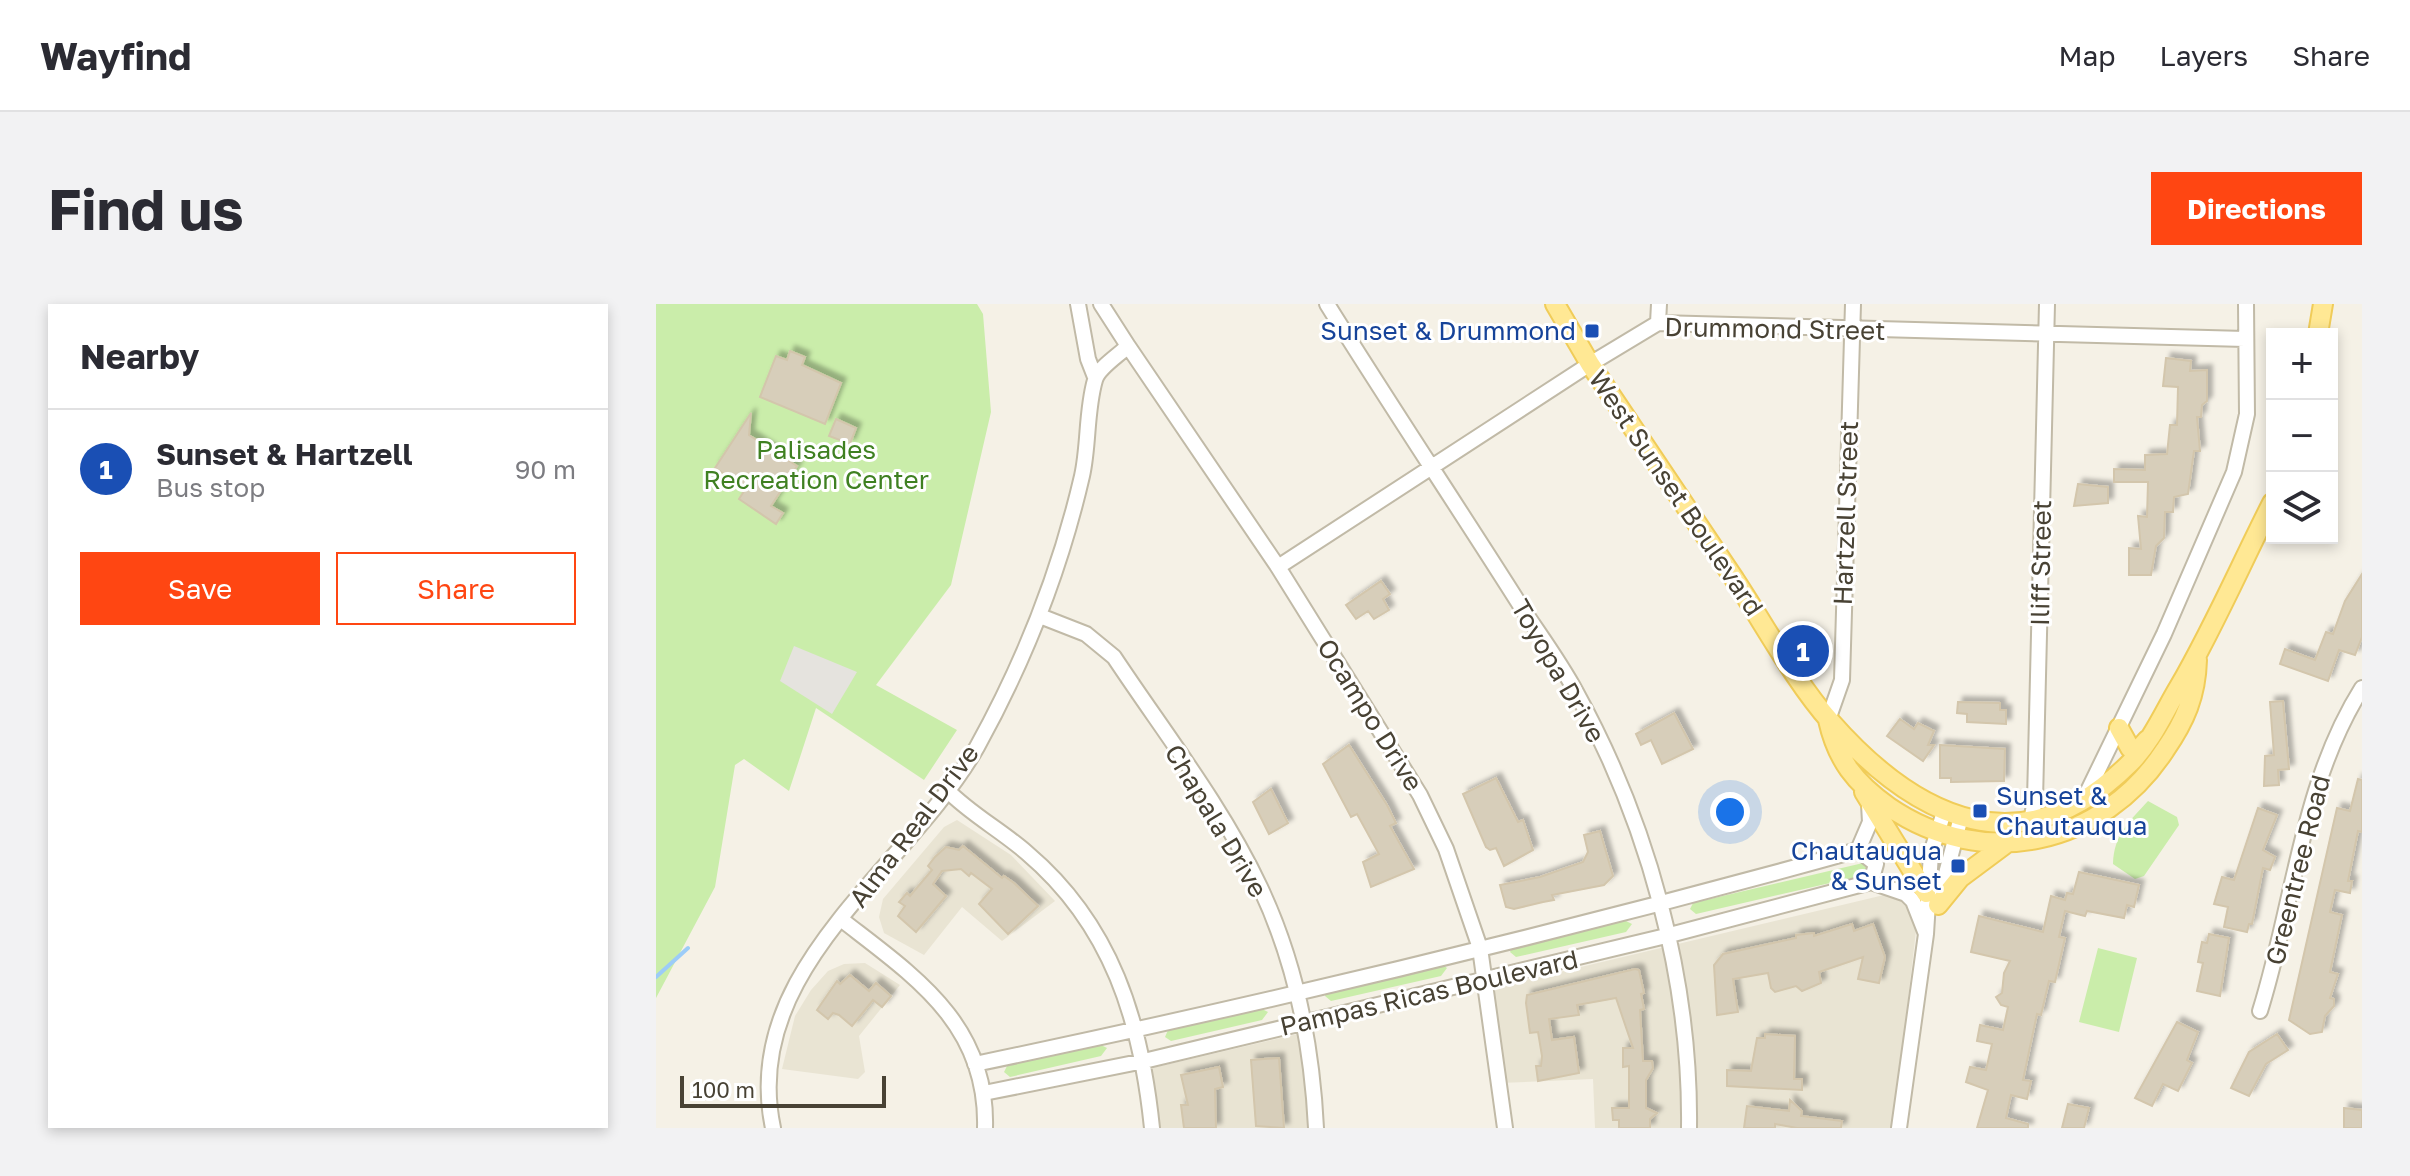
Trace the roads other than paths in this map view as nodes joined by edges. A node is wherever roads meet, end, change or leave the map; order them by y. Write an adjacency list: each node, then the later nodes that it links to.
1 (1078, 304): 17 (street)
2 (1101, 304): 15 (street)
3 (1327, 304): 18 (street, Toyopa Drive)
4 (1555, 304): 16 (main road, West Sunset Boulevard)
5 (1659, 304): 10 (street)
6 (1853, 304): 12 (street, Hartzell Street)
7 (2047, 304): 13 (street, Iliff Street)
8 (2246, 304): 14 (street)
9 (2323, 304): 11 (main road)
10 (1658, 323): 12 (street, Drummond Street); 16 (street, Drummond Street)
11 (2319, 328)
12 (1851, 329): 13 (street, Drummond Street); 24 (street, Hartzell Street)
13 (2047, 333): 14 (street, Drummond Street); 32 (street, Iliff Street)
14 (2245, 339): 25 (street)
15 (1128, 346): 17 (street); 20 (street, Ocampo Drive)
16 (1590, 364): 18 (street, Drummond Street); 24 (main road, West Sunset Boulevard)
17 (1095, 377): 21 (street, Alma Real Drive)
18 (1433, 468): 20 (street, Drummond Street); 38 (street, Toyopa Drive)
19 (2266, 516): 22 (main road, West Sunset Boulevard)
20 (1278, 567): 42 (street, Ocampo Drive)
21 (1040, 616): 28 (street, Alma Real Drive); 44 (street, Chapala Drive)
22 (2197, 660): 26 (main road, West Sunset Boulevard); 34 (main road, West Sunset Boulevard)
23 (2362, 688): 45 (street, Greentree Road)
24 (1828, 720): 27 (main road, West Sunset Boulevard); 31 (main road, West Sunset Boulevard)
25 (2119, 728): 26 (main road); 29 (street)
26 (2155, 732): 29 (main road, West Sunset Boulevard)
27 (1860, 782): 30 (main road); 33 (main road, West Sunset Boulevard)
28 (946, 789): 39 (street, Alma Real Drive); 47 (street)
29 (2084, 799): 32 (main road, West Sunset Boulevard)
30 (1869, 804): 35 (street); 37 (main road)
31 (1953, 814): 32 (main road, West Sunset Boulevard); 33 (street)
32 (2031, 821)
33 (1947, 836): 34 (main road, West Sunset Boulevard); 37 (street); 37 (street)
34 (2007, 843): 37 (main road)
35 (1858, 850): 36 (street); 38 (street, Pampas Ricas Boulevard)
36 (1871, 882): 40 (street); 41 (street, Pampas Ricas Boulevard)
37 (1932, 899): 40 (street)
38 (1660, 905): 41 (street, Toyopa Drive); 42 (street, Pampas Ricas Boulevard)
39 (842, 920): 49 (street); 51 (street, Alma Real Drive)
40 (1926, 934): 57 (street)
41 (1666, 936): 43 (street, Pampas Ricas Boulevard); 56 (street, Toyopa Drive)
42 (1480, 948): 43 (street, Ocampo Drive); 44 (street, Pampas Ricas Boulevard)
43 (1484, 979): 46 (street, Pampas Ricas Boulevard); 55 (street, Ocampo Drive)
44 (1296, 995): 46 (street, Chapala Drive); 47 (street, Pampas Ricas Boulevard)
45 (2260, 1011)
46 (1303, 1023): 48 (street, Pampas Ricas Boulevard); 54 (street, Chapala Drive)
47 (1138, 1030): 48 (street); 49 (street, Pampas Ricas Boulevard)
48 (1144, 1061): 50 (street, Pampas Ricas Boulevard); 53 (street)
49 (975, 1064): 50 (street)
50 (984, 1093): 52 (street)
51 (773, 1128)
52 (985, 1128)
53 (1152, 1128)
54 (1316, 1128)
55 (1505, 1128)
56 (1689, 1128)
57 (1899, 1128)

